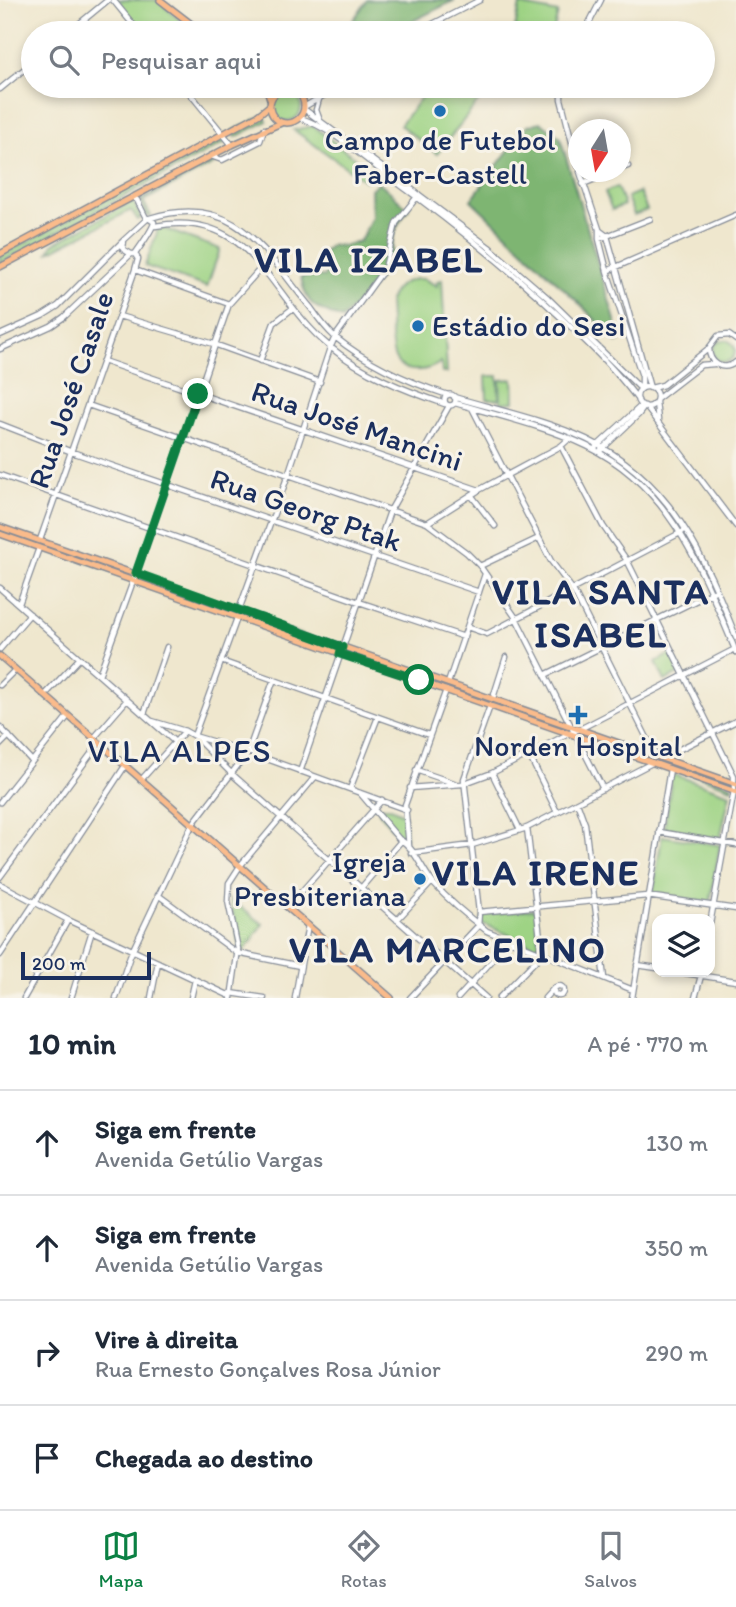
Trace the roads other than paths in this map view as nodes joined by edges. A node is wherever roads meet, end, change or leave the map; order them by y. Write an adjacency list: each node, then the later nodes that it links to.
1 (110, 0): 5 (street); 6 (street)
2 (160, 0): 7 (main road)
3 (480, 0): 8 (street)
4 (601, 0): 9 (street)
5 (83, 21)
6 (129, 21)
7 (187, 21)
8 (439, 21)
9 (590, 21)
10 (21, 72): 11 (street)
11 (0, 89)
12 (194, 98): 25 (street)
13 (269, 98): 18 (main road)
14 (273, 98): 18 (main road)
15 (302, 98): 19 (main road)
16 (561, 98): 23 (street)
17 (320, 99): 19 (street); 21 (street)
18 (270, 103): 22 (main road); 25 (main road)
19 (304, 108): 20 (main road); 21 (street)
20 (300, 118): 22 (main road); 34 (street)
21 (319, 119): 65 (street)
22 (281, 123): 24 (main road)
23 (568, 125)
24 (264, 129): 26 (main road); 27 (street)
25 (224, 134): 26 (street); 28 (main road)
26 (232, 145): 27 (main road)
27 (211, 156): 32 (main road)
28 (147, 175): 31 (main road); 32 (main road)
29 (588, 182): 30 (street)
30 (583, 184): 39 (street)
31 (127, 186): 33 (main road); 43 (main road)
32 (153, 186): 33 (main road)
33 (132, 197): 36 (street); 45 (main road)
34 (417, 197): 54 (street); 72 (street)
35 (736, 215): 46 (street)
36 (148, 218): 38 (street); 42 (street); 54 (street)
37 (650, 219): 40 (street)
38 (155, 226): 44 (street); 47 (street)
39 (599, 229): 40 (street); 41 (street)
40 (607, 236): 41 (street); 46 (street)
41 (599, 239): 49 (street)
42 (124, 240): 44 (street); 53 (street)
43 (0, 254)
44 (133, 254): 48 (street, Rua José Casale); 59 (street)
45 (0, 267)
46 (616, 267): 49 (street); 66 (street)
47 (261, 268): 50 (street); 51 (street)
48 (135, 270): 50 (street); 52 (street, Rua José Casale)
49 (607, 271): 65 (street)
50 (229, 304): 56 (street)
51 (293, 308): 57 (street); 61 (street)
52 (120, 316): 56 (street); 60 (street, Rua José Casale)
53 (0, 335)
54 (335, 337): 57 (street); 68 (street)
55 (736, 340): 58 (street)
56 (214, 345): 61 (street); 67 (street)
57 (330, 348): 64 (street); 71 (street)
58 (709, 348): 63 (street); 66 (street)
59 (0, 349)
60 (103, 360): 67 (street, Rua José Mancini); 70 (street, Rua José Casale)
61 (260, 361): 64 (street)
62 (736, 362): 63 (street)
63 (718, 366): 69 (street)
64 (320, 383): 75 (street)
65 (641, 387): 66 (street); 72 (street)
66 (651, 388): 69 (street)
67 (198, 394): 75 (street, Rua José Mancini); 78 (street)
68 (452, 398): 71 (street); 71 (street); 73 (street); 77 (street)
69 (656, 400): 72 (street); 76 (street)
70 (88, 405): 78 (street); 81 (street, Rua José Casale)
71 (447, 405): 82 (street)
72 (642, 405): 76 (street); 80 (street)
73 (472, 408): 77 (street); 85 (street)
74 (0, 424): 81 (street, Rua Georg Ptak)
75 (303, 428): 82 (street, Rua José Mancini); 84 (street)
76 (661, 428): 94 (street)
77 (571, 436): 79 (street); 80 (street)
78 (183, 438): 84 (street); 86 (street)
79 (561, 446): 85 (street); 103 (street)
80 (598, 449): 97 (street)
81 (72, 452): 86 (street, Rua Georg Ptak); 89 (street, Rua José Casale)
82 (415, 469): 87 (street, Rua José Mancini); 90 (street)
83 (0, 475): 89 (street)
84 (288, 475): 90 (street); 91 (street)
85 (506, 475): 87 (street); 99 (street)
86 (167, 484): 91 (street, Rua Georg Ptak); 96 (street)
87 (479, 490): 88 (street)
88 (471, 495): 92 (street); 93 (street)
89 (56, 496): 96 (street); 100 (street, Rua José Casale)
90 (390, 511): 92 (street); 102 (street)
91 (271, 520): 102 (street, Rua Georg Ptak); 104 (street)
92 (427, 523): 105 (street)
93 (495, 526)
94 (736, 526)
95 (0, 527): 100 (main road)
96 (152, 529): 104 (street); 106 (street)
97 (684, 531): 103 (street); 111 (street)
98 (0, 534): 101 (main road)
99 (539, 538): 105 (street); 110 (street)
100 (40, 540): 106 (main road)
101 (39, 548): 108 (main road); 114 (street)
102 (375, 556): 112 (street, Rua Georg Ptak); 113 (street)
103 (628, 562): 110 (street); 118 (street)
104 (255, 565): 113 (street); 116 (street)
105 (480, 566): 107 (street)
106 (136, 573): 108 (street); 116 (main road)
107 (485, 574): 112 (street); 117 (street)
108 (133, 581): 116 (main road); 132 (street)
109 (0, 588): 114 (street)
110 (573, 590): 117 (street); 122 (street)
111 (714, 591): 118 (street); 120 (street)
112 (479, 592): 119 (street)
113 (359, 602): 121 (street); 125 (street)
114 (19, 604): 115 (street)
115 (30, 614): 124 (street); 129 (street)
116 (238, 614): 125 (main road); 130 (street)
117 (516, 618): 119 (street); 133 (street)
118 (657, 620): 122 (street); 134 (street)
119 (467, 627): 121 (street)
120 (734, 635): 126 (street)
121 (464, 637): 136 (street)
122 (601, 645): 133 (street); 143 (street)
123 (167, 647): 145 (street)
124 (0, 649)
125 (341, 650): 136 (main road); 138 (main road); 140 (street)
126 (736, 650): 134 (street)
127 (0, 656): 131 (main road)
128 (506, 657): 141 (street)
129 (80, 658): 132 (street); 139 (street)
130 (221, 661): 135 (street); 156 (street)
131 (15, 670): 137 (street); 139 (main road)
132 (99, 675): 142 (street)
133 (545, 675): 152 (street)
134 (684, 676): 143 (street); 153 (street)
135 (274, 679): 140 (street); 160 (street)
136 (448, 683): 141 (main road)
137 (0, 684)
138 (446, 690): 144 (main road); 154 (street)
139 (45, 695): 146 (main road)
140 (325, 697): 147 (street); 167 (street)
141 (493, 698): 152 (main road)
142 (127, 700): 145 (street); 157 (street)
143 (630, 704): 152 (street); 162 (street)
144 (490, 706): 152 (main road); 172 (street)
145 (144, 714): 148 (street)
146 (68, 716): 157 (main road); 163 (street)
147 (379, 717): 154 (street); 175 (street)
148 (152, 721): 151 (street); 158 (street)
149 (736, 721): 153 (street)
150 (0, 727): 155 (street)
151 (186, 731): 156 (street); 158 (street)
152 (574, 731): 161 (street); 162 (main road); 176 (street)
153 (713, 732): 162 (street); 174 (street)
154 (429, 735): 166 (street)
155 (9, 736): 159 (street); 163 (street)
156 (194, 736): 160 (street); 169 (street)
157 (96, 741): 164 (main road); 196 (street)
158 (175, 742): 171 (street)
159 (0, 745)
160 (248, 752): 167 (street); 169 (street)
161 (529, 755): 168 (street); 183 (street)
162 (657, 759): 165 (main road); 174 (main road); 176 (street)
163 (32, 761): 179 (street)
164 (125, 766): 171 (main road); 203 (street)
165 (670, 769): 174 (main road); 188 (street)
166 (416, 770): 172 (street); 173 (street)
167 (300, 772): 170 (street)
168 (492, 773): 172 (street); 187 (street)
169 (233, 775): 184 (street); 185 (street)
170 (315, 777): 175 (street); 184 (street)
171 (141, 780): 185 (main road)
172 (461, 784): 173 (street); 191 (street)
173 (410, 788): 182 (street)
174 (735, 788): 190 (street)
175 (350, 789): 177 (street)
176 (603, 789): 180 (street)
177 (360, 793): 178 (street); 181 (street)
178 (382, 800): 181 (street); 182 (street)
179 (0, 802)
180 (577, 802): 183 (street); 202 (street)
181 (373, 810): 189 (street); 194 (street)
182 (407, 810): 193 (street)
183 (557, 812): 186 (street)
184 (282, 817): 194 (street); 195 (street)
185 (192, 825): 195 (main road); 200 (street)
186 (527, 828): 187 (street); 204 (street)
187 (520, 830): 191 (street)
188 (659, 832): 190 (street); 201 (street)
189 (401, 841): 193 (street); 199 (street)
190 (724, 843): 192 (street); 205 (street)
191 (472, 845): 193 (street); 208 (street)
192 (736, 845)
193 (410, 850): 197 (street)
194 (330, 860): 199 (street); 206 (street)
195 (240, 866): 206 (main road); 217 (street)
196 (0, 877)
197 (432, 882): 211 (street); 213 (street)
198 (1, 886): 203 (street)
199 (361, 888): 211 (street)
200 (158, 895): 216 (street); 217 (street)
201 (647, 896): 202 (street); 205 (street); 222 (street)
202 (595, 901): 204 (street); 227 (street)
203 (35, 902): 210 (street); 219 (street)
204 (537, 906): 208 (street); 218 (street)
205 (713, 906): 207 (street); 209 (street)
206 (288, 908): 212 (main road)
207 (736, 909)
208 (480, 912): 213 (street)
209 (712, 914)
210 (68, 920): 214 (street); 234 (street)
211 (397, 920): 221 (street)
212 (308, 925): 223 (street); 241 (main road)
213 (478, 926): 215 (street); 221 (street)
214 (92, 931): 216 (street); 235 (street)
215 (510, 941): 218 (street); 230 (street)
216 (133, 951): 220 (street); 236 (street)
217 (237, 953): 223 (street); 233 (street)
218 (542, 954): 227 (street); 245 (street)
219 (0, 956)
220 (158, 962): 228 (street); 237 (street)
221 (444, 963): 230 (street); 242 (street)
222 (637, 965): 224 (street); 232 (street)
223 (300, 966): 240 (street)
224 (652, 967)
225 (701, 977): 248 (street)
226 (715, 977): 229 (street)
227 (604, 979): 232 (street)
228 (195, 980): 233 (street); 238 (street)
229 (736, 981)
230 (470, 985): 243 (street); 244 (street)
231 (555, 988): 246 (street)
232 (633, 990): 247 (street)
233 (231, 995): 239 (street)
234 (24, 998)
235 (71, 998)
236 (116, 998)
237 (151, 998)
238 (191, 998)
239 (264, 998)
240 (295, 998)
241 (391, 998)
242 (410, 998)
243 (458, 998)
244 (486, 998)
245 (499, 998)
246 (545, 998)
247 (632, 998)
248 (695, 998)

